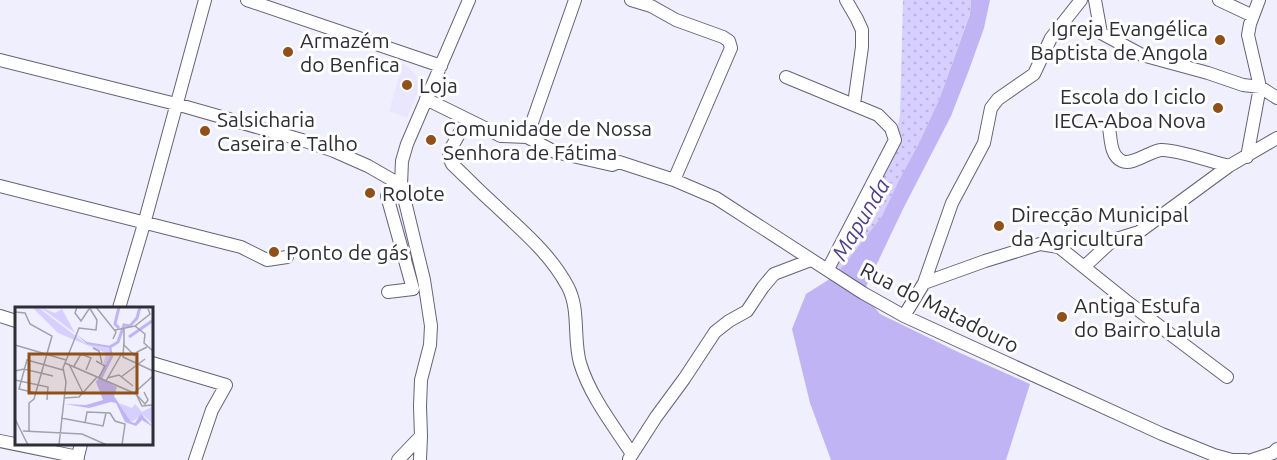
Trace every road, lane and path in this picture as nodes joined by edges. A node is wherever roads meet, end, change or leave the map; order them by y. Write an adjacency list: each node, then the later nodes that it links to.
1 (205, 0): 18 (street)
2 (247, 0): 13 (street)
3 (469, 0): 13 (street)
4 (575, 0): 22 (street)
5 (631, 0): 26 (street)
6 (846, 0): 19 (street)
7 (1081, 0): 35 (street)
8 (1095, 0): 15 (street)
9 (1219, 0): 11 (street)
10 (1259, 0): 11 (street)
11 (1253, 16): 15 (street)
12 (0, 60): 18 (street)
13 (441, 66): 17 (street)
14 (786, 77): 19 (street)
15 (1260, 87): 16 (street); 24 (street)
16 (1277, 98)
17 (426, 99): 20 (street, Rua do Matadouro); 27 (street)
18 (176, 104): 27 (street); 30 (street)
19 (854, 105): 34 (street)
20 (467, 120): 22 (street, Rua do Matadouro); 48 (street)
21 (1109, 128): 25 (street)
22 (527, 137): 26 (street, Rua do Matadouro)
23 (1277, 138): 24 (street)
24 (1247, 157): 25 (street)
25 (1229, 166): 33 (street)
26 (674, 180): 32 (street, Rua do Matadouro)
27 (401, 185): 43 (street)
28 (0, 186): 30 (street)
29 (387, 196): 36 (street)
30 (144, 224): 31 (street); 37 (street)
31 (287, 257)
32 (812, 260): 34 (street, Rua do Matadouro); 48 (street)
33 (1084, 267): 35 (street); 42 (street)
34 (832, 272): 39 (street, Rua do Matadouro)
35 (924, 283): 39 (street)
36 (388, 292)
37 (120, 307)
38 (0, 316): 40 (street)
39 (904, 316): 53 (street, Rua do Matadouro)
40 (15, 321)
41 (153, 363): 50 (street)
42 (1227, 377)
43 (422, 436): 51 (street); 52 (street)
44 (0, 441): 45 (street)
45 (15, 445)
46 (17, 445): 49 (street)
47 (1277, 449): 54 (street)
48 (630, 457)
49 (77, 459)
50 (195, 460)
51 (398, 460)
52 (420, 460)
53 (1246, 460)
54 (1252, 460)

